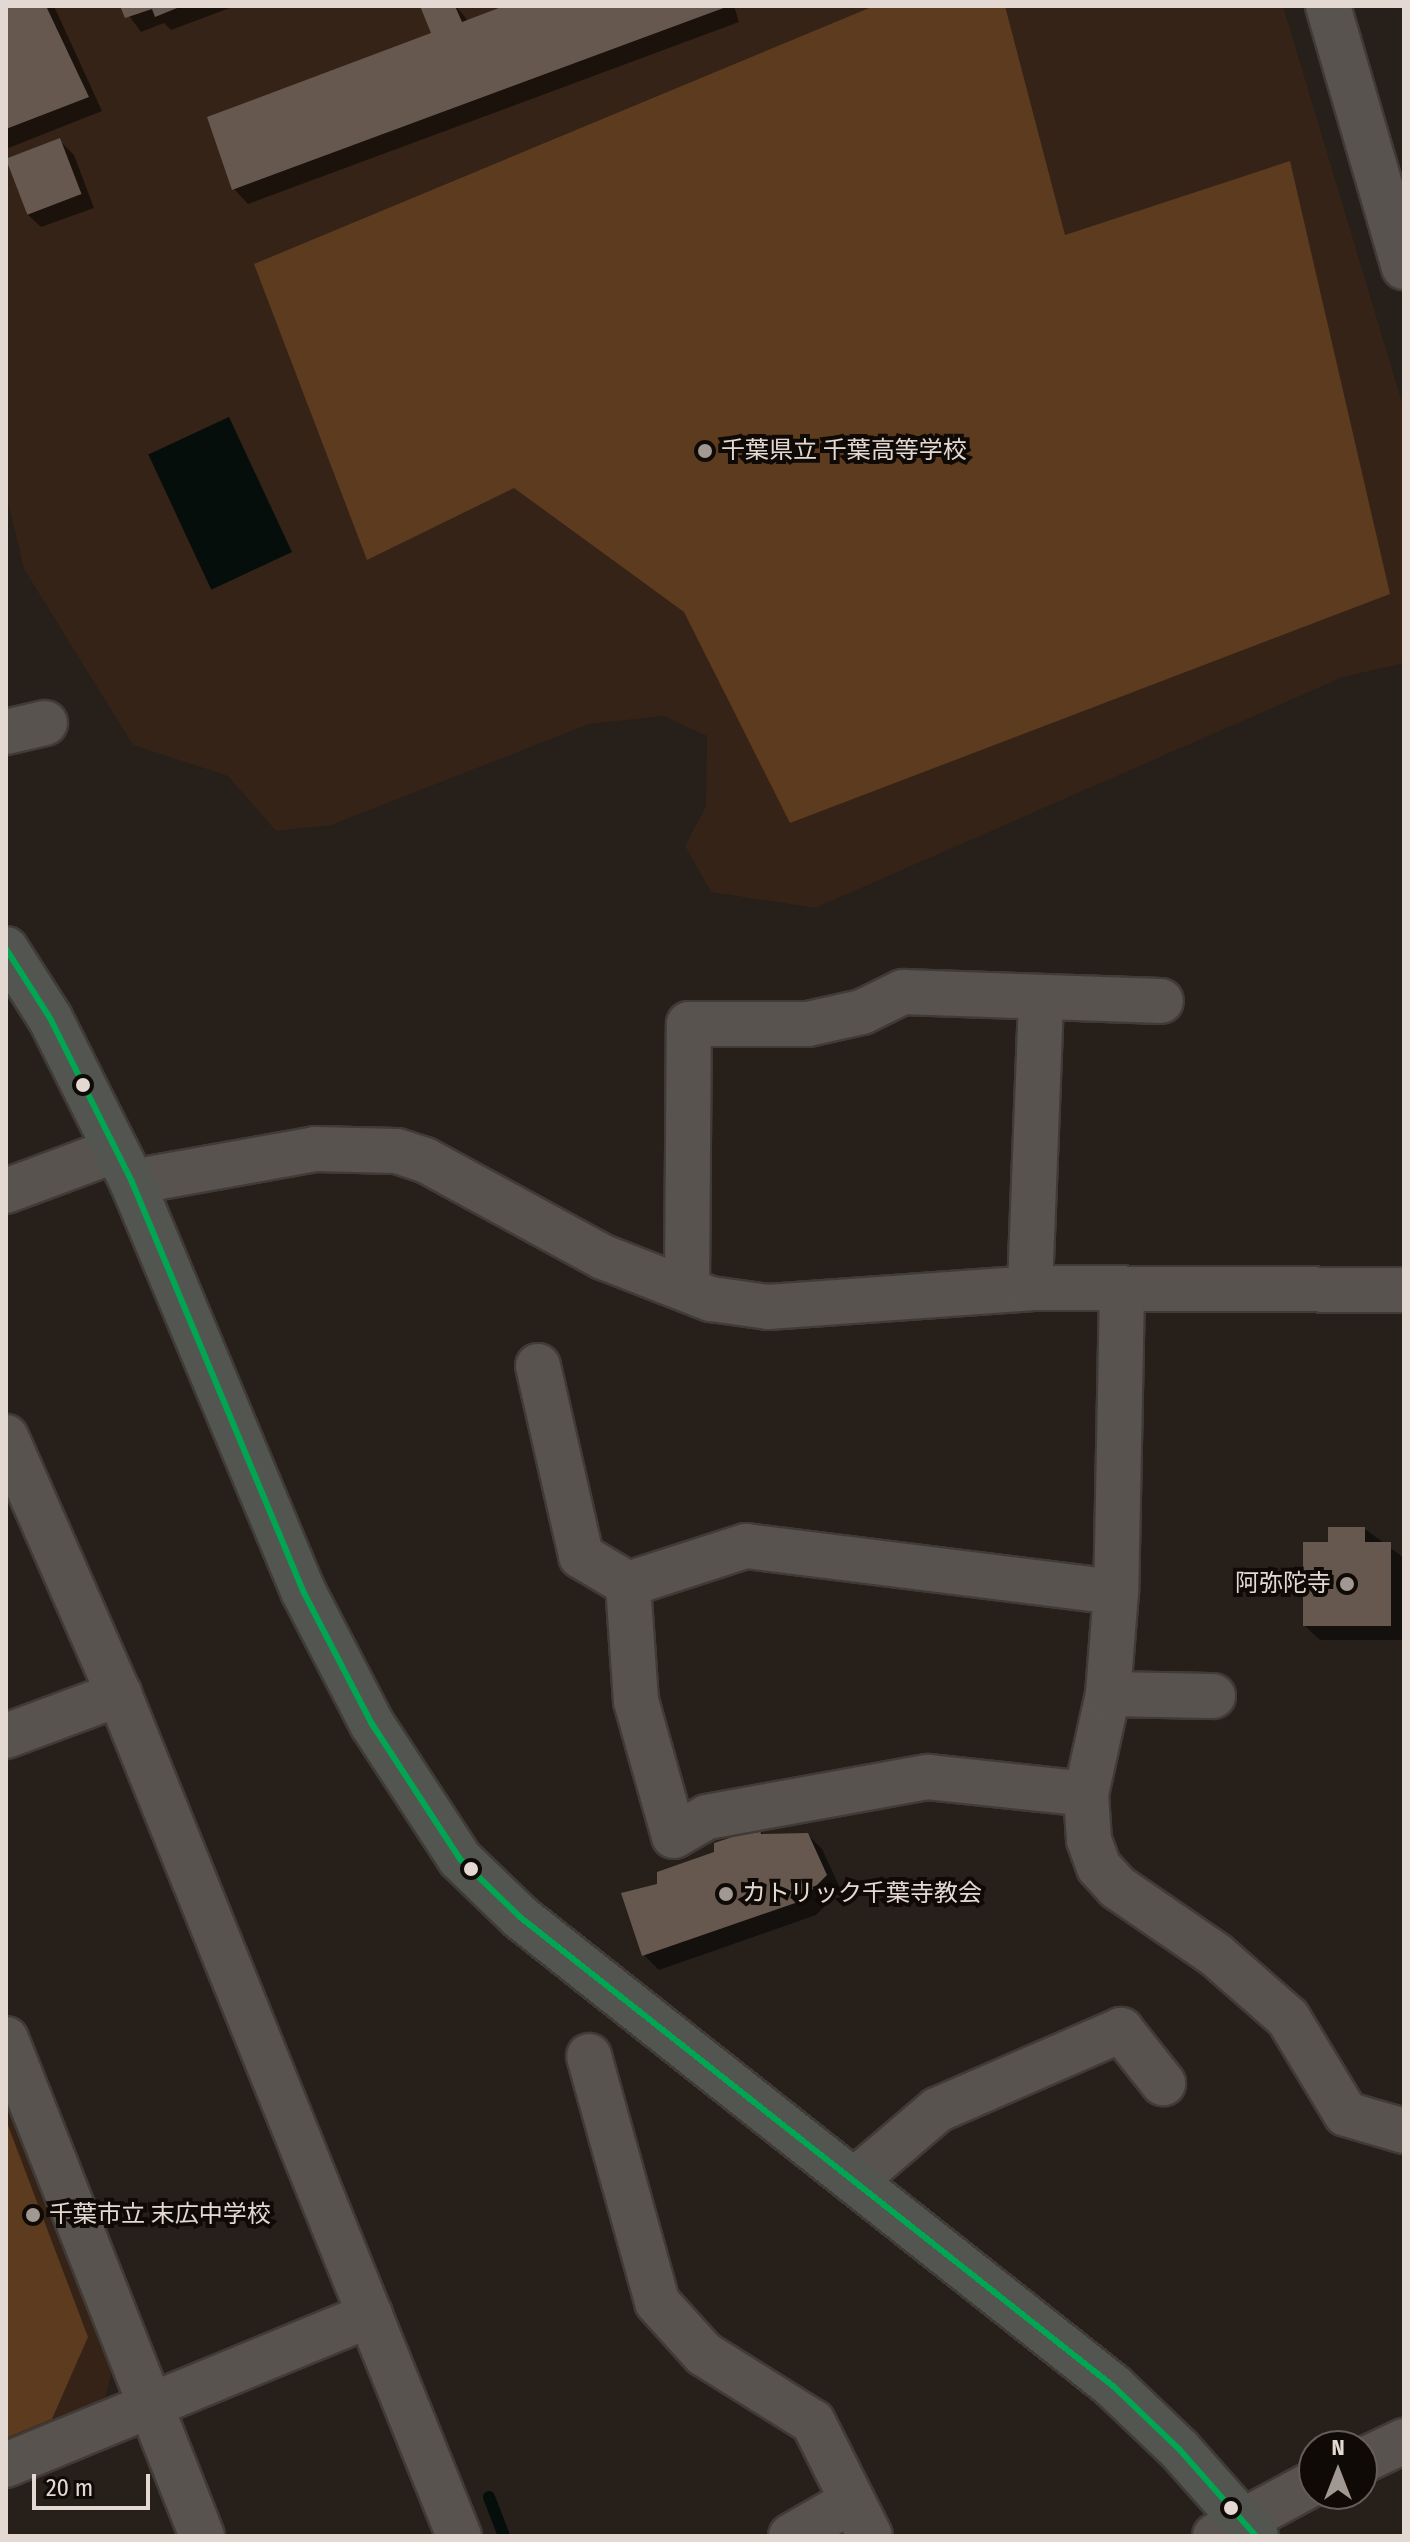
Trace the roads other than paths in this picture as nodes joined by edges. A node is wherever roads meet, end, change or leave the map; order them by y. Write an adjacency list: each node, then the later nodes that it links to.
1 (1328, 6): 2 (street)
2 (1404, 267)
3 (6, 949): 6 (main road)
4 (1041, 997): 5 (street); 8 (street); 9 (street)
5 (1161, 1001)
6 (124, 1166): 7 (street); 9 (street); 25 (main road)
7 (6, 1191)
8 (1030, 1288): 9 (street); 10 (street)
9 (687, 1289)
10 (1122, 1290): 11 (street); 15 (street)
11 (1404, 1290)
12 (538, 1366): 14 (street)
13 (6, 1437): 16 (street)
14 (628, 1584): 15 (street); 20 (street)
15 (1116, 1592): 17 (street)
16 (119, 1694): 19 (street); 26 (street)
17 (1108, 1694): 18 (street); 20 (street)
18 (1213, 1696)
19 (6, 1736)
20 (1086, 1794): 24 (street)
21 (6, 2039): 27 (street)
22 (589, 2056): 32 (street)
23 (1163, 2083): 25 (street)
24 (1404, 2131)
25 (854, 2181): 33 (main road)
26 (370, 2315): 27 (street); 35 (street)
27 (152, 2406): 30 (street); 34 (street)
28 (1404, 2441): 29 (street)
29 (1378, 2453)
30 (6, 2465)
31 (1298, 2493): 33 (street)
32 (861, 2519): 36 (street)
33 (1238, 2531)
34 (202, 2536)
35 (459, 2536)
36 (791, 2536)

